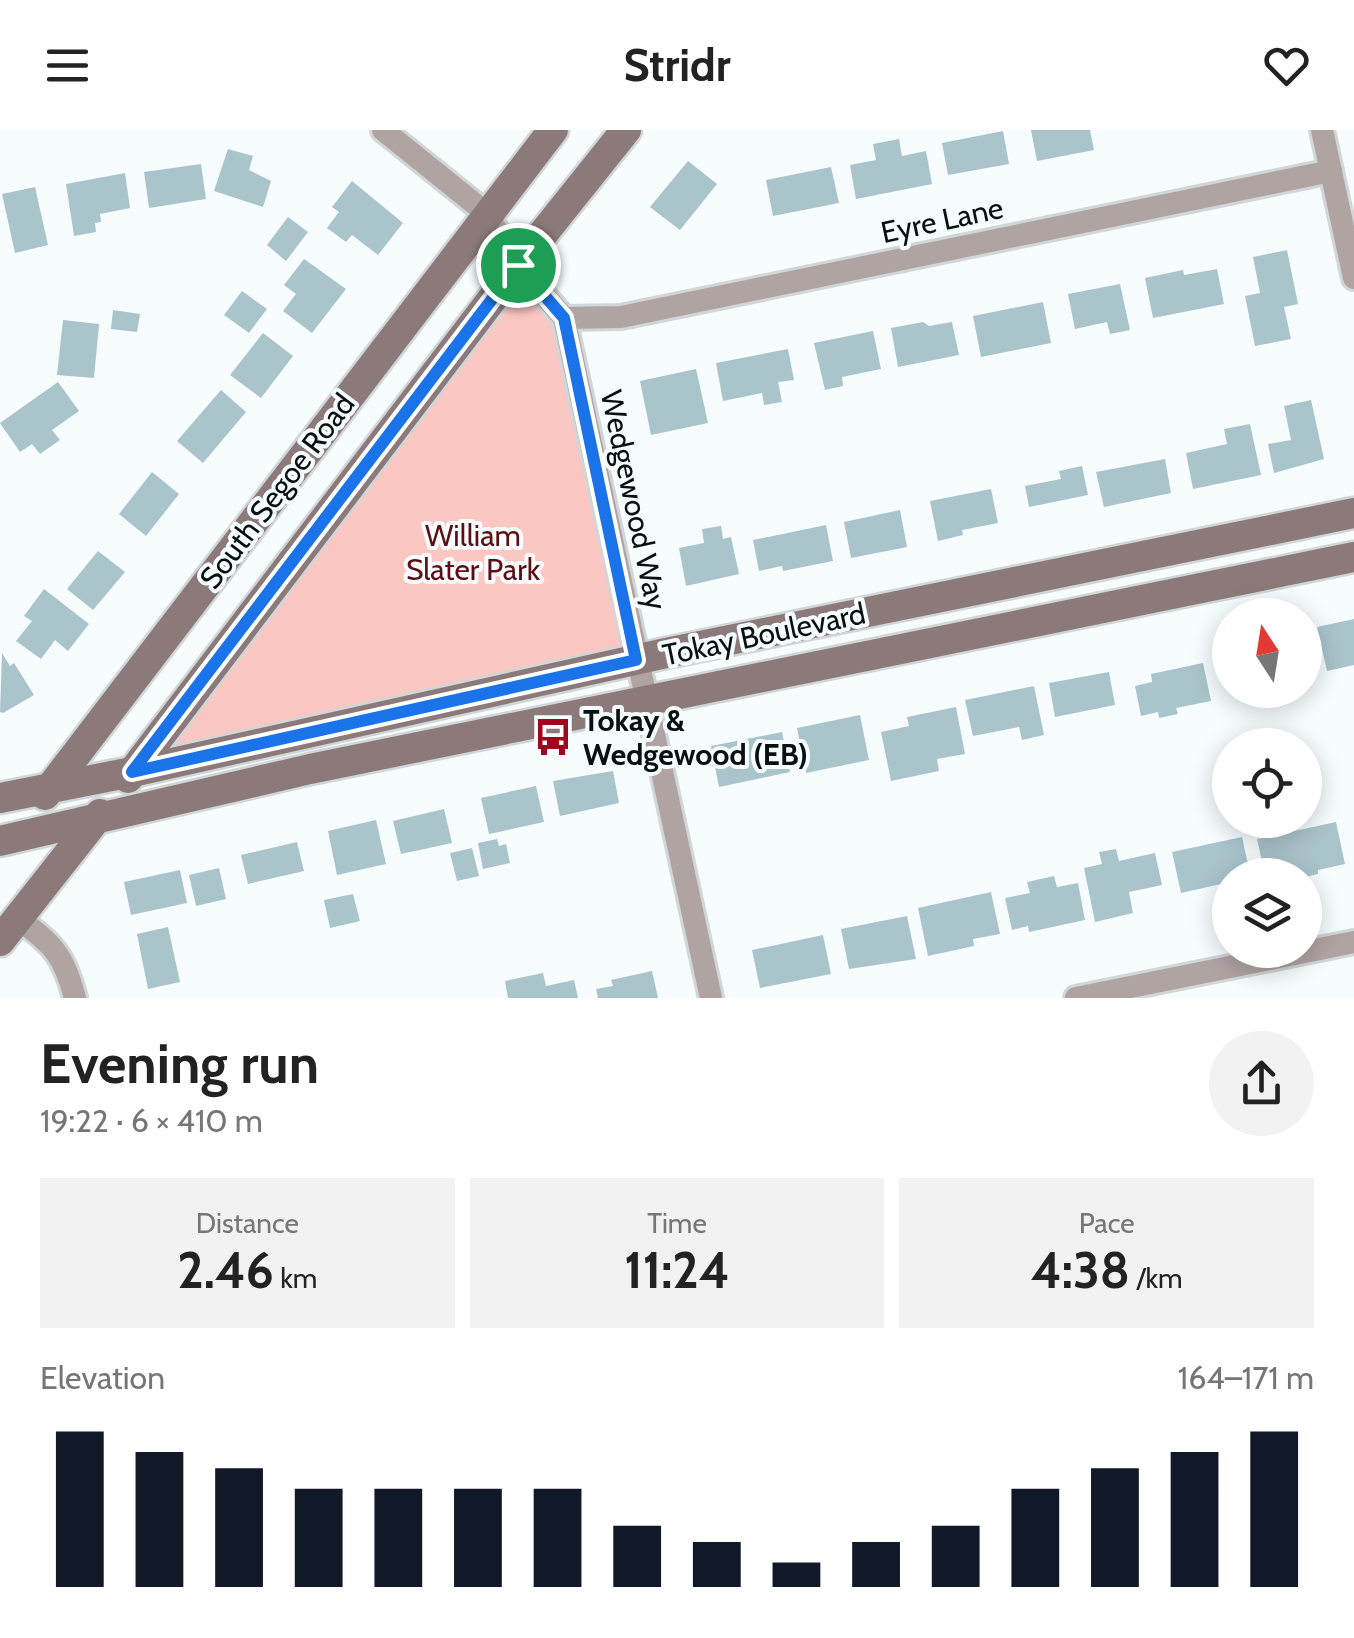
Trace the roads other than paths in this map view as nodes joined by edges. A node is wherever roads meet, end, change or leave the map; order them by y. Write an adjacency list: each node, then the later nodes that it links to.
1 (383, 130): 6 (street, Wedgewood Way)
2 (553, 130): 6 (street, South Segoe Road)
3 (626, 130): 7 (street, South Segoe Road)
4 (1322, 130): 5 (street)
5 (1331, 171): 8 (street); 9 (street, Eyre Lane)
6 (486, 213): 7 (street, Wedgewood Way); 15 (street, South Segoe Road)
7 (518, 265): 9 (street, Wedgewood Way); 14 (street, South Segoe Road)
8 (1354, 278)
9 (564, 318): 12 (street, Wedgewood Way)
10 (1354, 514): 12 (street, Tokay Boulevard)
11 (1354, 557): 13 (street, Tokay Boulevard)
12 (636, 660): 13 (street, Wedgewood Way); 14 (street, Tokay Boulevard)
13 (646, 700): 17 (street, Tokay Boulevard); 22 (street, Wedgewood Way)
14 (132, 772): 15 (street, Tokay Boulevard); 17 (street, South Segoe Road)
15 (49, 790): 16 (street, Tokay Boulevard); 18 (street, South Segoe Road)
16 (0, 798)
17 (98, 816): 18 (street, Tokay Boulevard); 19 (street, South Segoe Road)
18 (3, 844)
19 (9, 930): 21 (street)
20 (1354, 942): 23 (street)
21 (74, 998)
22 (710, 998)
23 (1076, 998)

